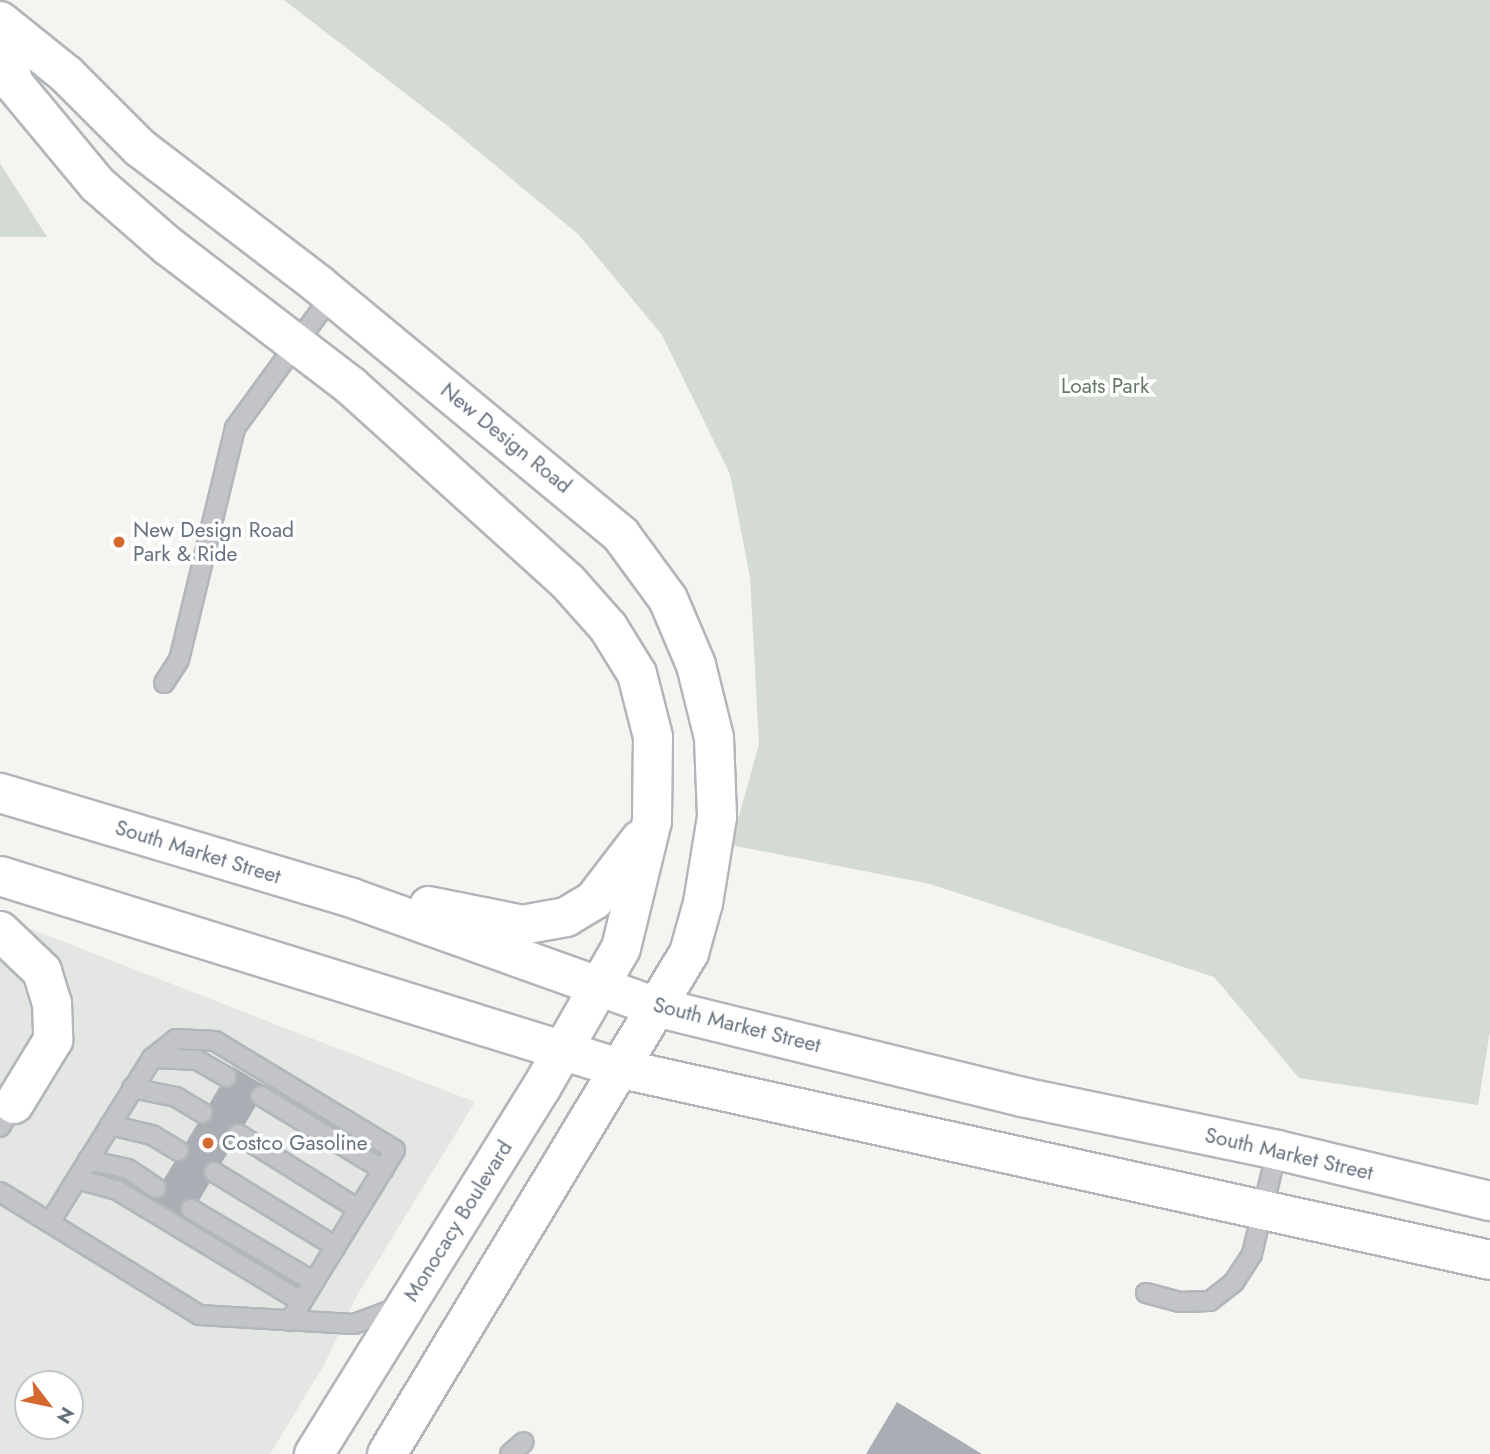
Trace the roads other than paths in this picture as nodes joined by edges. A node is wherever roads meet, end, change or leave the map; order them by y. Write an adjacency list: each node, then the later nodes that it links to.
1 (0, 21): 3 (main road, New Design Road)
2 (0, 36): 4 (main road)
3 (332, 295): 4 (lane); 12 (main road, New Design Road)
4 (298, 345): 5 (lane); 7 (main road)
5 (164, 683)
6 (0, 793): 9 (main road, South Market Street)
7 (652, 821): 9 (main road); 11 (main road)
8 (0, 876): 13 (main road)
9 (352, 898): 11 (main road, South Market Street)
10 (0, 930): 19 (main road)
11 (601, 987): 12 (main road, South Market Street); 13 (main road, Monocacy Boulevard)
12 (660, 1008): 15 (main road); 23 (main road, South Market Street)
13 (563, 1052): 15 (main road); 42 (main road, Monocacy Boulevard)
14 (152, 1058): 16 (lane); 17 (lane); 26 (lane)
15 (622, 1069): 34 (main road); 46 (main road)
16 (226, 1077)
17 (132, 1088): 20 (lane); 21 (lane)
18 (261, 1097): 26 (lane)
19 (5, 1108)
20 (203, 1113)
21 (110, 1125): 24 (lane); 25 (lane)
22 (238, 1134): 33 (lane)
23 (1277, 1150): 31 (main road, South Market Street); 34 (lane)
24 (179, 1151)
25 (88, 1160): 28 (lane); 29 (lane)
26 (383, 1170): 33 (lane)
27 (214, 1172): 36 (lane)
28 (77, 1179): 35 (lane); 43 (lane)
29 (156, 1188)
30 (0, 1192): 35 (lane)
31 (1490, 1201)
32 (191, 1209): 40 (lane)
33 (358, 1209): 36 (lane)
34 (1263, 1210): 37 (main road); 41 (lane)
35 (50, 1223): 44 (lane)
36 (336, 1247): 40 (lane)
37 (1453, 1253): 38 (main road); 39 (main road)
38 (1490, 1260)
39 (1490, 1267)
40 (314, 1282): 43 (lane)
41 (1146, 1293)
42 (409, 1301): 44 (lane); 45 (main road, Monocacy Boulevard)
43 (302, 1302): 44 (lane)
44 (290, 1321)
45 (314, 1454)
46 (387, 1454)

